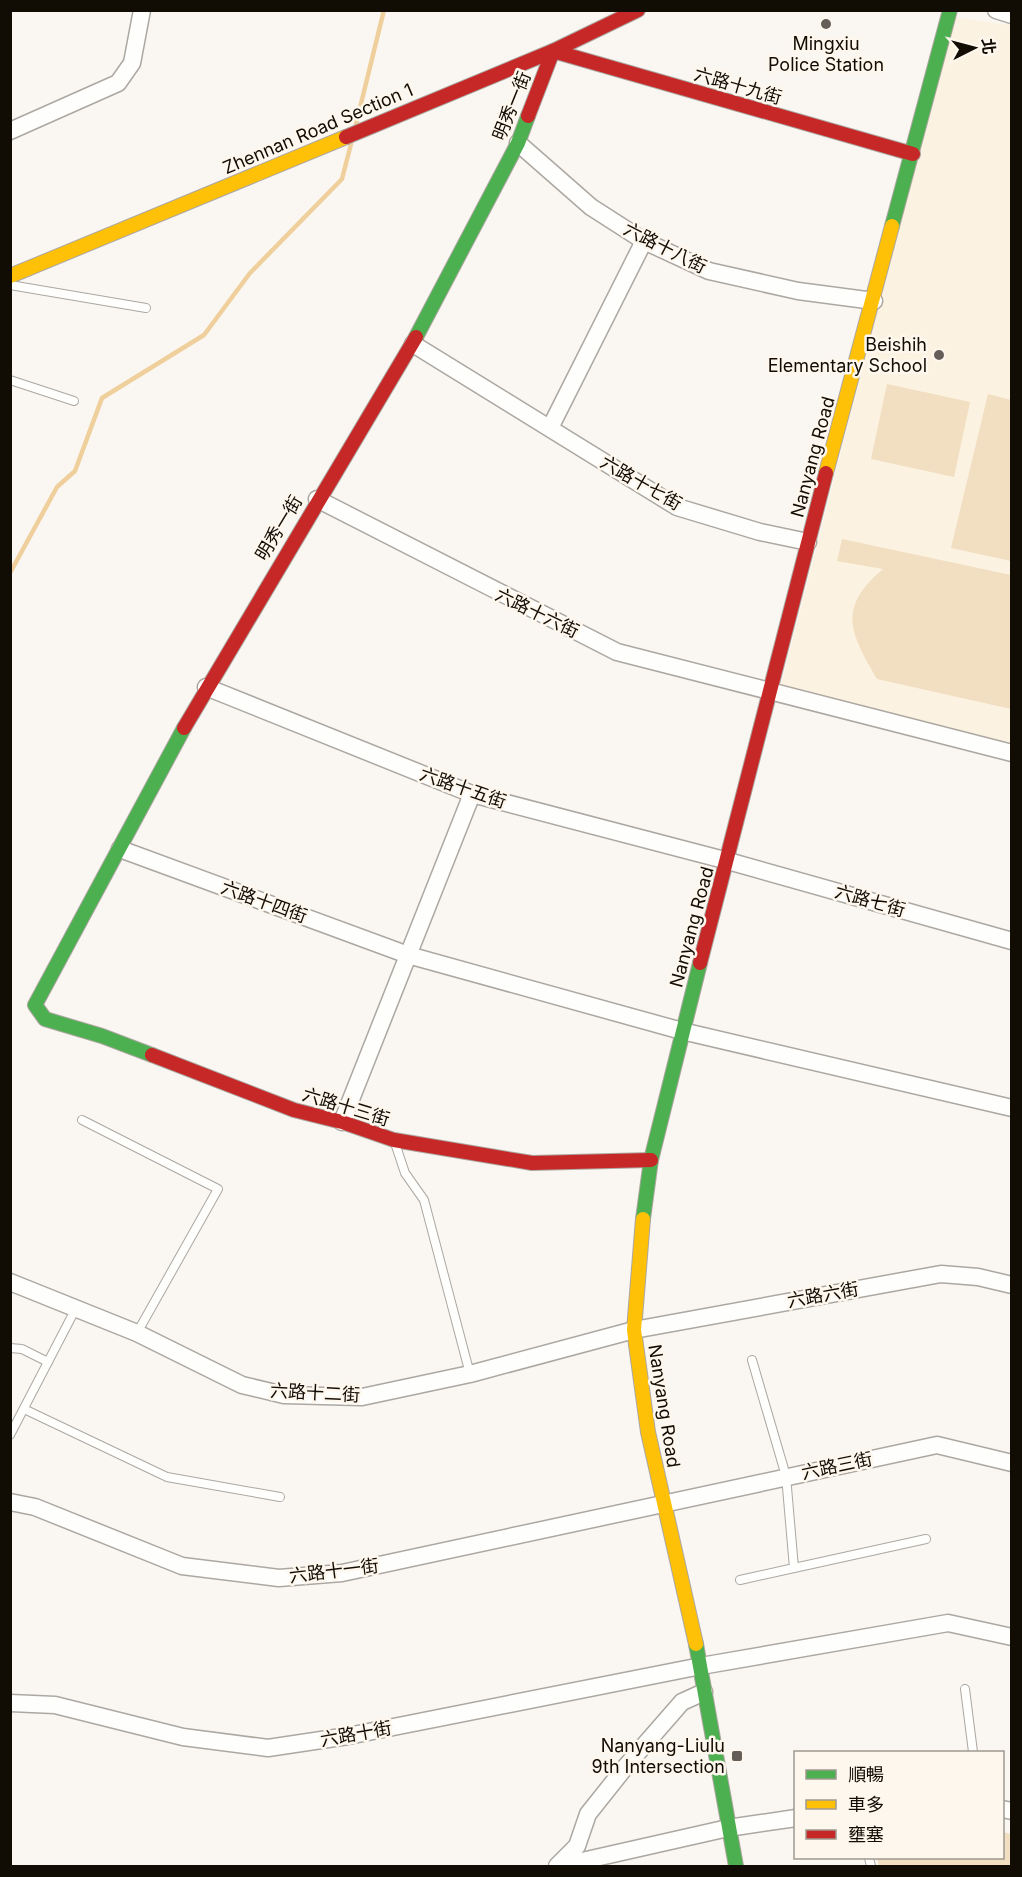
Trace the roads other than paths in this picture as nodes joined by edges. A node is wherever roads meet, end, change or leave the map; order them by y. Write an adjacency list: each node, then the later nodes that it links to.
1 (142, 10): 7 (street)
2 (638, 10): 6 (street, Zhennan Road Section 1)
3 (950, 10): 9 (street, Nanyang Road)
4 (996, 10): 5 (street)
5 (1011, 15)
6 (553, 51): 8 (street, 明秀一街); 9 (street, 六路十九街); 11 (street, Zhennan Road Section 1)
7 (10, 131)
8 (518, 143): 10 (street, 六路十八街); 15 (street, 明秀一街)
9 (913, 154): 13 (street, Nanyang Road)
10 (644, 241): 13 (street, 六路十八街); 18 (street)
11 (10, 276)
12 (10, 285): 14 (lane)
13 (874, 301): 20 (street, Nanyang Road)
14 (146, 308)
15 (413, 344): 18 (street, 六路十七街); 19 (street, 明秀一街)
16 (10, 380): 17 (lane)
17 (74, 401)
18 (550, 428): 20 (street, 六路十七街)
19 (317, 500): 21 (street, 明秀一街); 22 (street, 六路十六街)
20 (808, 542): 22 (street, Nanyang Road)
21 (206, 687): 24 (street, 六路十五街); 25 (street, 明秀一街)
22 (771, 692): 23 (street, 六路十六街); 26 (street, Nanyang Road)
23 (1011, 753)
24 (472, 794): 26 (street, 六路十五街); 28 (street)
25 (120, 849): 28 (street, 六路十四街); 29 (street, 明秀一街)
26 (728, 861): 27 (street, 六路七街); 30 (street, Nanyang Road)
27 (1011, 942)
28 (408, 955): 30 (street, 六路十四街); 33 (street)
29 (45, 1019): 33 (street, 六路十三街)
30 (682, 1031): 31 (street); 35 (street, Nanyang Road)
31 (1011, 1108)
32 (82, 1120): 40 (lane)
33 (342, 1122): 34 (street, 六路十三街)
34 (394, 1140): 35 (street, 六路十三街); 44 (lane)
35 (651, 1160): 39 (street, Nanyang Road)
36 (10, 1282): 38 (street, 六路十二街)
37 (1011, 1285): 39 (street, 六路六街)
38 (75, 1310): 40 (street, 六路十二街); 43 (lane)
39 (634, 1330): 44 (street, 六路十二街); 51 (street, Nanyang Road)
40 (137, 1333): 44 (street, 六路十二街)
41 (10, 1348): 43 (lane)
42 (752, 1360): 48 (lane)
43 (48, 1362): 45 (lane)
44 (470, 1374)
45 (24, 1410): 46 (lane); 49 (lane)
46 (10, 1436)
47 (1011, 1463): 48 (street, 六路三街)
48 (786, 1476): 51 (street, 六路三街); 53 (lane)
49 (280, 1497)
50 (10, 1502): 51 (street, 六路十一街)
51 (663, 1506): 56 (street, Nanyang Road)
52 (926, 1539): 53 (lane)
53 (794, 1568): 54 (lane)
54 (740, 1580)
55 (1011, 1637): 56 (street)
56 (700, 1666): 58 (street, Nanyang Road); 59 (street, 六路十街)
57 (965, 1689): 60 (lane)
58 (704, 1692): 62 (street, Nanyang Road); 63 (street)
59 (10, 1702)
60 (973, 1751)
61 (794, 1818): 62 (street)
62 (728, 1828): 63 (street); 64 (street, Nanyang Road)
63 (559, 1866)
64 (736, 1866)

